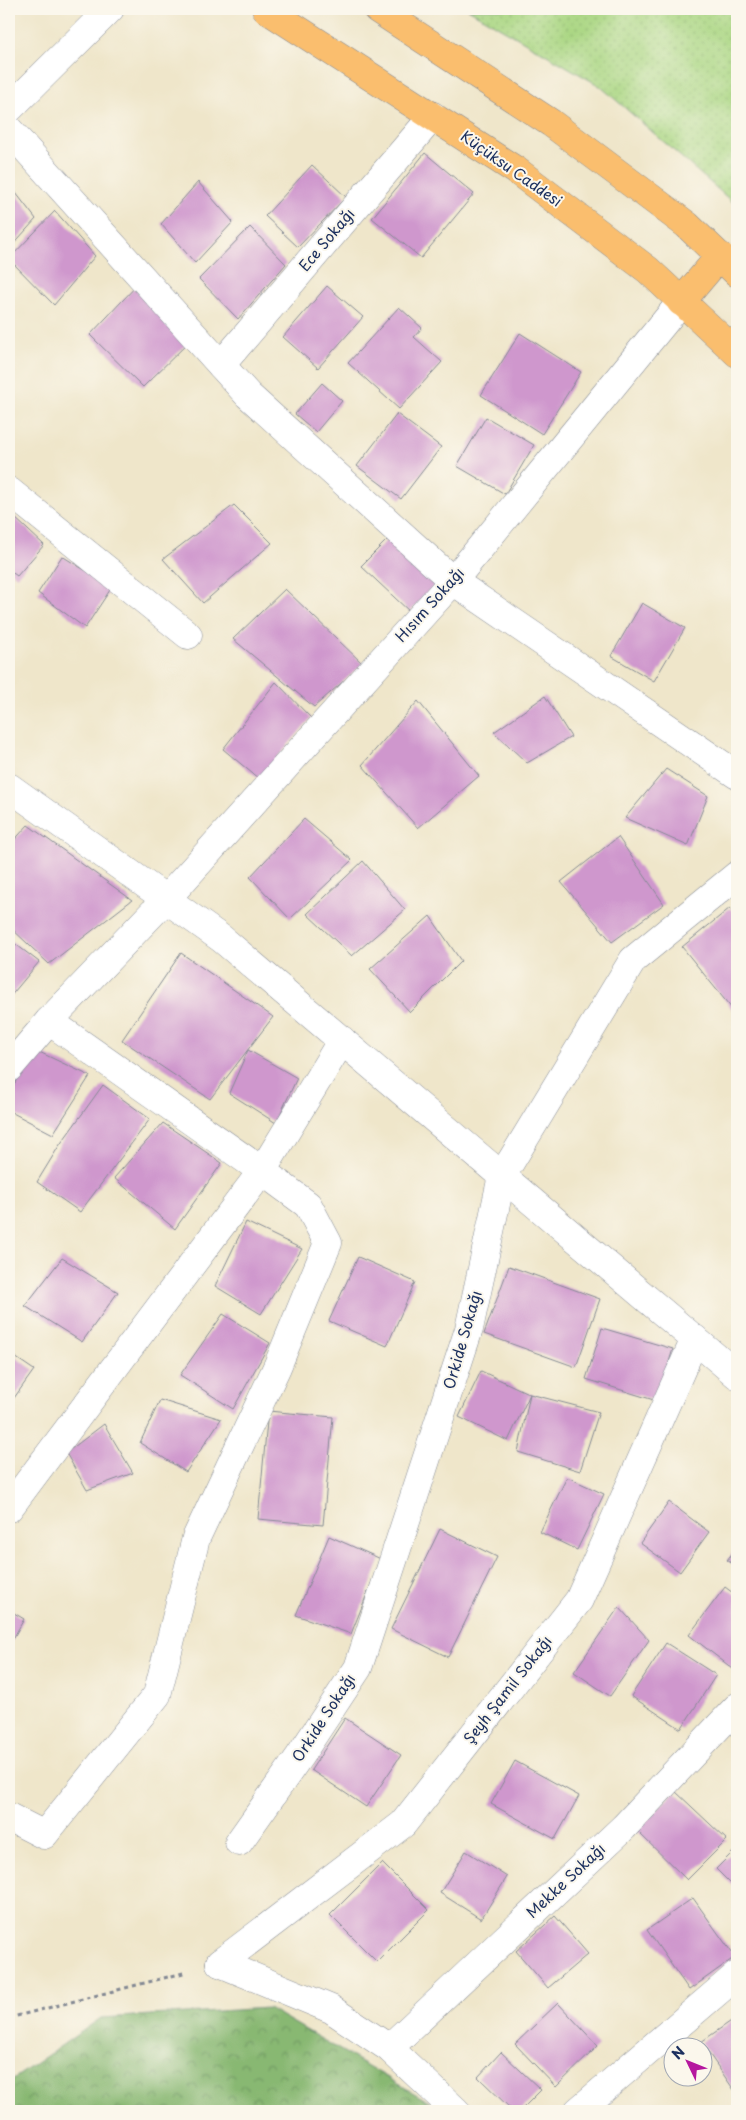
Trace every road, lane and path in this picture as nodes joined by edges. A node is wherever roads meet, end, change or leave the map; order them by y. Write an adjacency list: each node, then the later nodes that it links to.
1 (110, 9): 4 (street)
2 (266, 9): 5 (main road, Küçüksu Caddesi)
3 (377, 9): 7 (main road)
4 (9, 109)
5 (433, 116): 8 (main road, Küçüksu Caddesi); 10 (street, Ece Sokağı)
6 (9, 130): 10 (street)
7 (729, 265): 8 (main road)
8 (682, 302): 9 (main road, Küçüksu Caddesi); 12 (street, Hısım Sokağı)
9 (737, 353)
10 (221, 365): 12 (street)
11 (9, 491): 13 (street)
12 (453, 581): 14 (street); 17 (street, Hısım Sokağı)
13 (188, 635)
14 (737, 775)
15 (13, 798): 17 (street)
16 (737, 875): 22 (street, Orkide Sokağı)
17 (166, 898): 18 (street, Hısım Sokağı); 19 (street)
18 (49, 1022): 20 (street); 21 (street)
19 (342, 1040): 21 (street); 22 (street)
20 (9, 1068)
21 (262, 1171): 25 (street); 27 (street)
22 (502, 1176): 23 (street); 28 (street, Orkide Sokağı)
23 (695, 1339): 24 (street); 29 (street, Şeyh Şamil Sokağı)
24 (737, 1375)
25 (9, 1508)
26 (737, 1707): 32 (street, Mekke Sokağı)
27 (9, 1817)
28 (239, 1842)
29 (220, 1963): 31 (path); 32 (street)
30 (737, 1975): 34 (street)
31 (9, 2018)
32 (389, 2048): 33 (street)
33 (456, 2111)
34 (578, 2111)

